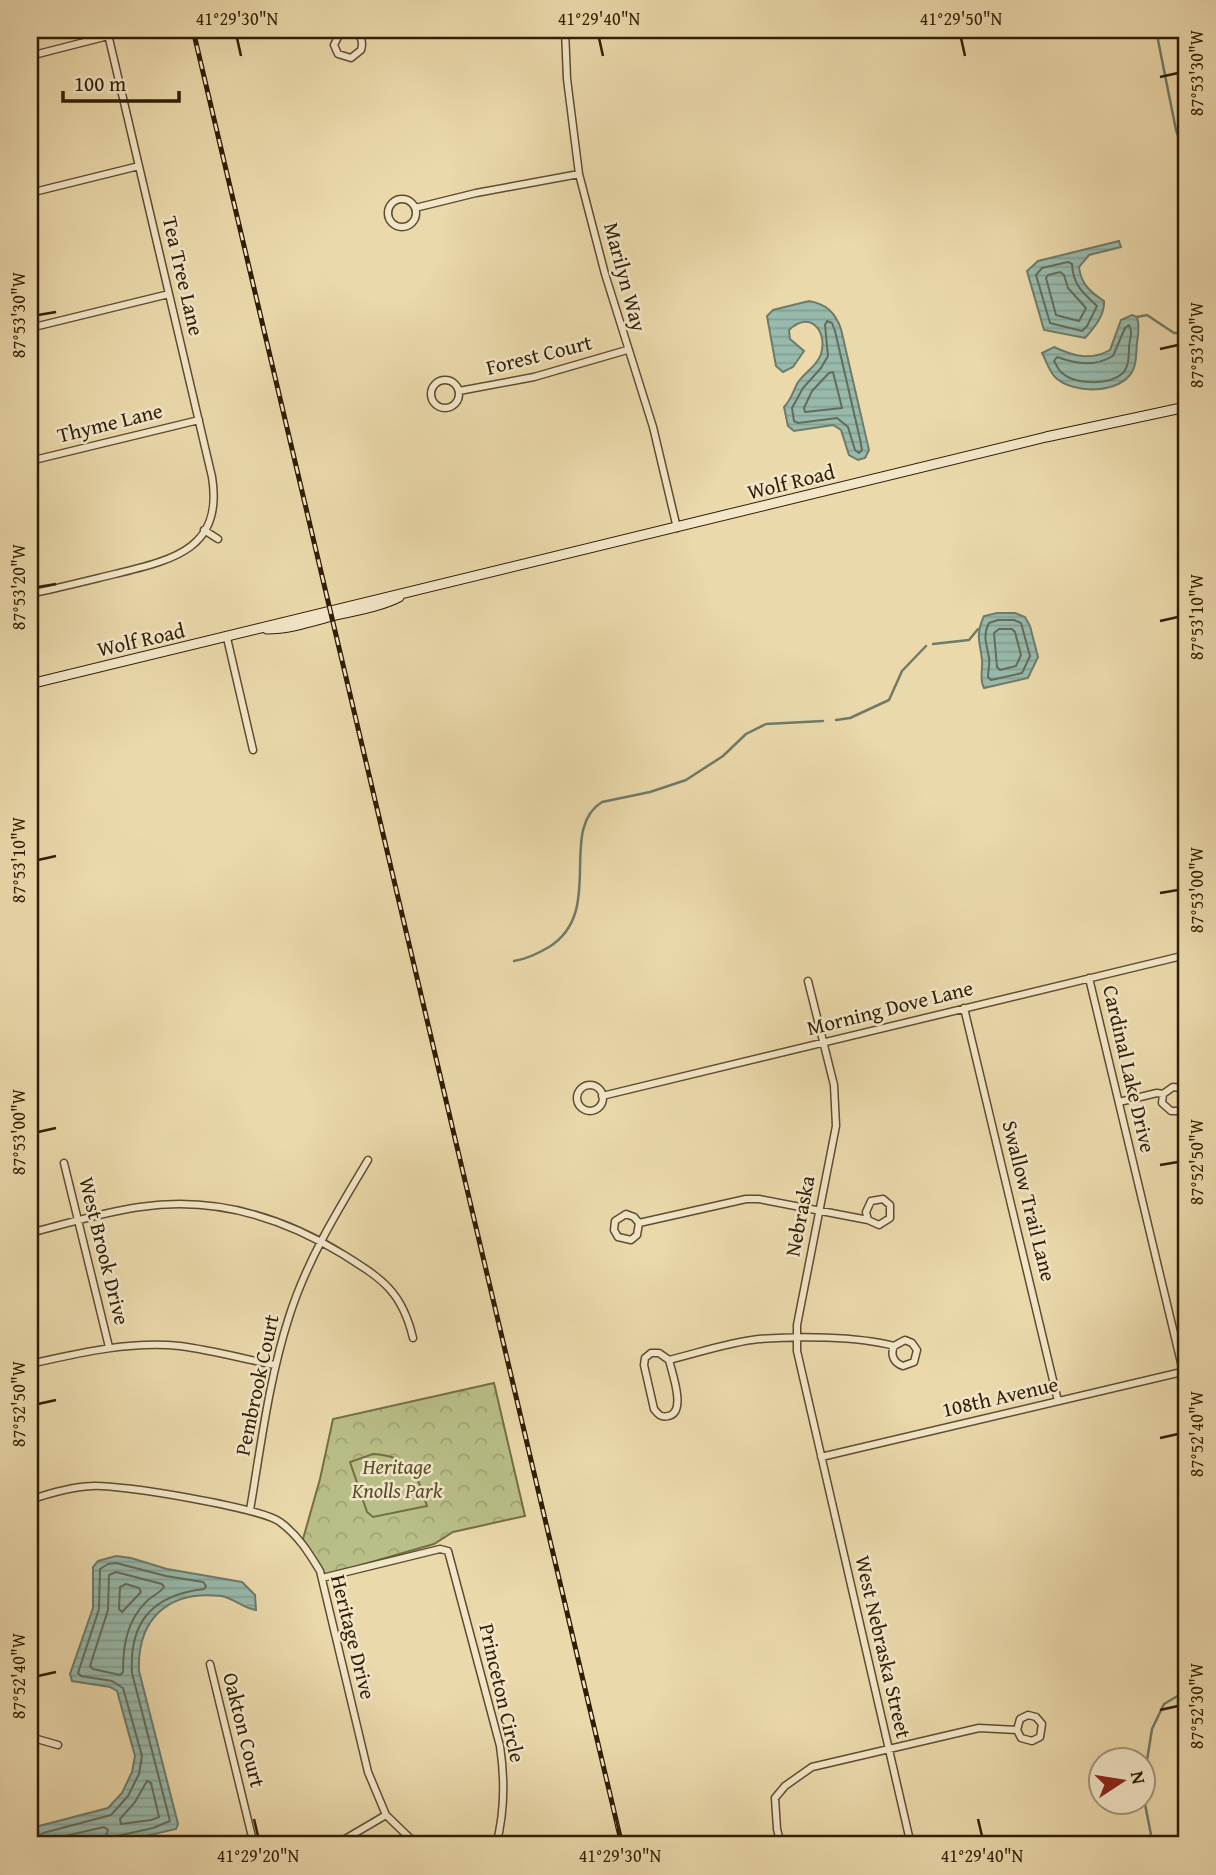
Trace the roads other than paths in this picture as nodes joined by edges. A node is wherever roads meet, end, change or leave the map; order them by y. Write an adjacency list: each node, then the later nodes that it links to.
1 (352, 30): 1 (street)
2 (565, 30): 6 (street, Marilyn Way)
3 (107, 33): 4 (street); 5 (street, Tea Tree Lane)
4 (30, 56)
5 (139, 166): 7 (street); 9 (street, Tea Tree Lane)
6 (579, 174): 8 (street); 11 (street, Marilyn Way)
7 (30, 193)
8 (415, 208): 8 (street)
9 (169, 294): 10 (street); 14 (street, Tea Tree Lane)
10 (30, 328)
11 (626, 350): 12 (street, Forest Court); 16 (street, Marilyn Way)
12 (459, 391): 12 (street, Forest Court)
13 (1186, 407): 16 (main road, Wolf Road)
14 (199, 420): 15 (street, Thyme Lane); 17 (street, Tea Tree Lane)
15 (30, 461)
16 (677, 528): 20 (main road, Wolf Road)
17 (204, 530): 18 (street); 19 (street)
18 (218, 540)
19 (30, 594)
20 (226, 638): 21 (main road, Wolf Road); 22 (street)
21 (30, 684)
22 (253, 750)
23 (1186, 955): 24 (street, Morning Dove Lane)
24 (1089, 978): 26 (street, Morning Dove Lane); 31 (street, Cardinal Lake Drive)
25 (808, 981): 27 (street, Nebraska)
26 (964, 1008): 27 (street, Morning Dove Lane); 49 (street, Swallow Trail Lane)
27 (823, 1042): 30 (street, Morning Dove Lane); 35 (street, Nebraska)
28 (1163, 1094): 29 (street); 31 (street); 32 (street)
29 (1186, 1094)
30 (602, 1096): 30 (street, Morning Dove Lane)
31 (1119, 1102): 48 (street, Cardinal Lake Drive)
32 (1186, 1104)
33 (368, 1160): 40 (street, Pembrook Court)
34 (64, 1163): 37 (street, West Brook Drive)
35 (818, 1210): 36 (street); 38 (street); 42 (street, Nebraska)
36 (868, 1220): 36 (street)
37 (79, 1221): 39 (street); 40 (street); 44 (street, West Brook Drive)
38 (639, 1223): 38 (street)
39 (30, 1233)
40 (320, 1240): 41 (street); 47 (street, Pembrook Court)
41 (413, 1338)
42 (797, 1339): 43 (street); 45 (street); 50 (street, Nebraska)
43 (894, 1346): 43 (street)
44 (109, 1347): 46 (street); 47 (street)
45 (669, 1360): 45 (street)
46 (30, 1364)
47 (275, 1366): 52 (street, Pembrook Court)
48 (1185, 1371): 49 (street, 108th Avenue)
49 (1058, 1401): 50 (street, 108th Avenue)
50 (821, 1457): 58 (street, West Nebraska Street)
51 (30, 1500): 52 (street, Heritage Drive)
52 (250, 1510): 53 (street, Heritage Drive)
53 (322, 1578): 59 (street, Heritage Drive); 63 (street, Princeton Circle)
54 (210, 1664): 60 (street, Oakton Court)
55 (1017, 1730): 55 (street); 58 (street)
56 (30, 1737): 57 (street)
57 (58, 1745)
58 (888, 1749): 64 (street); 65 (street, West Nebraska Street)
59 (386, 1815): 61 (street); 62 (street, Heritage Drive)
60 (254, 1845)
61 (335, 1845)
62 (416, 1845)
63 (496, 1845)
64 (781, 1845)
65 (911, 1845)

